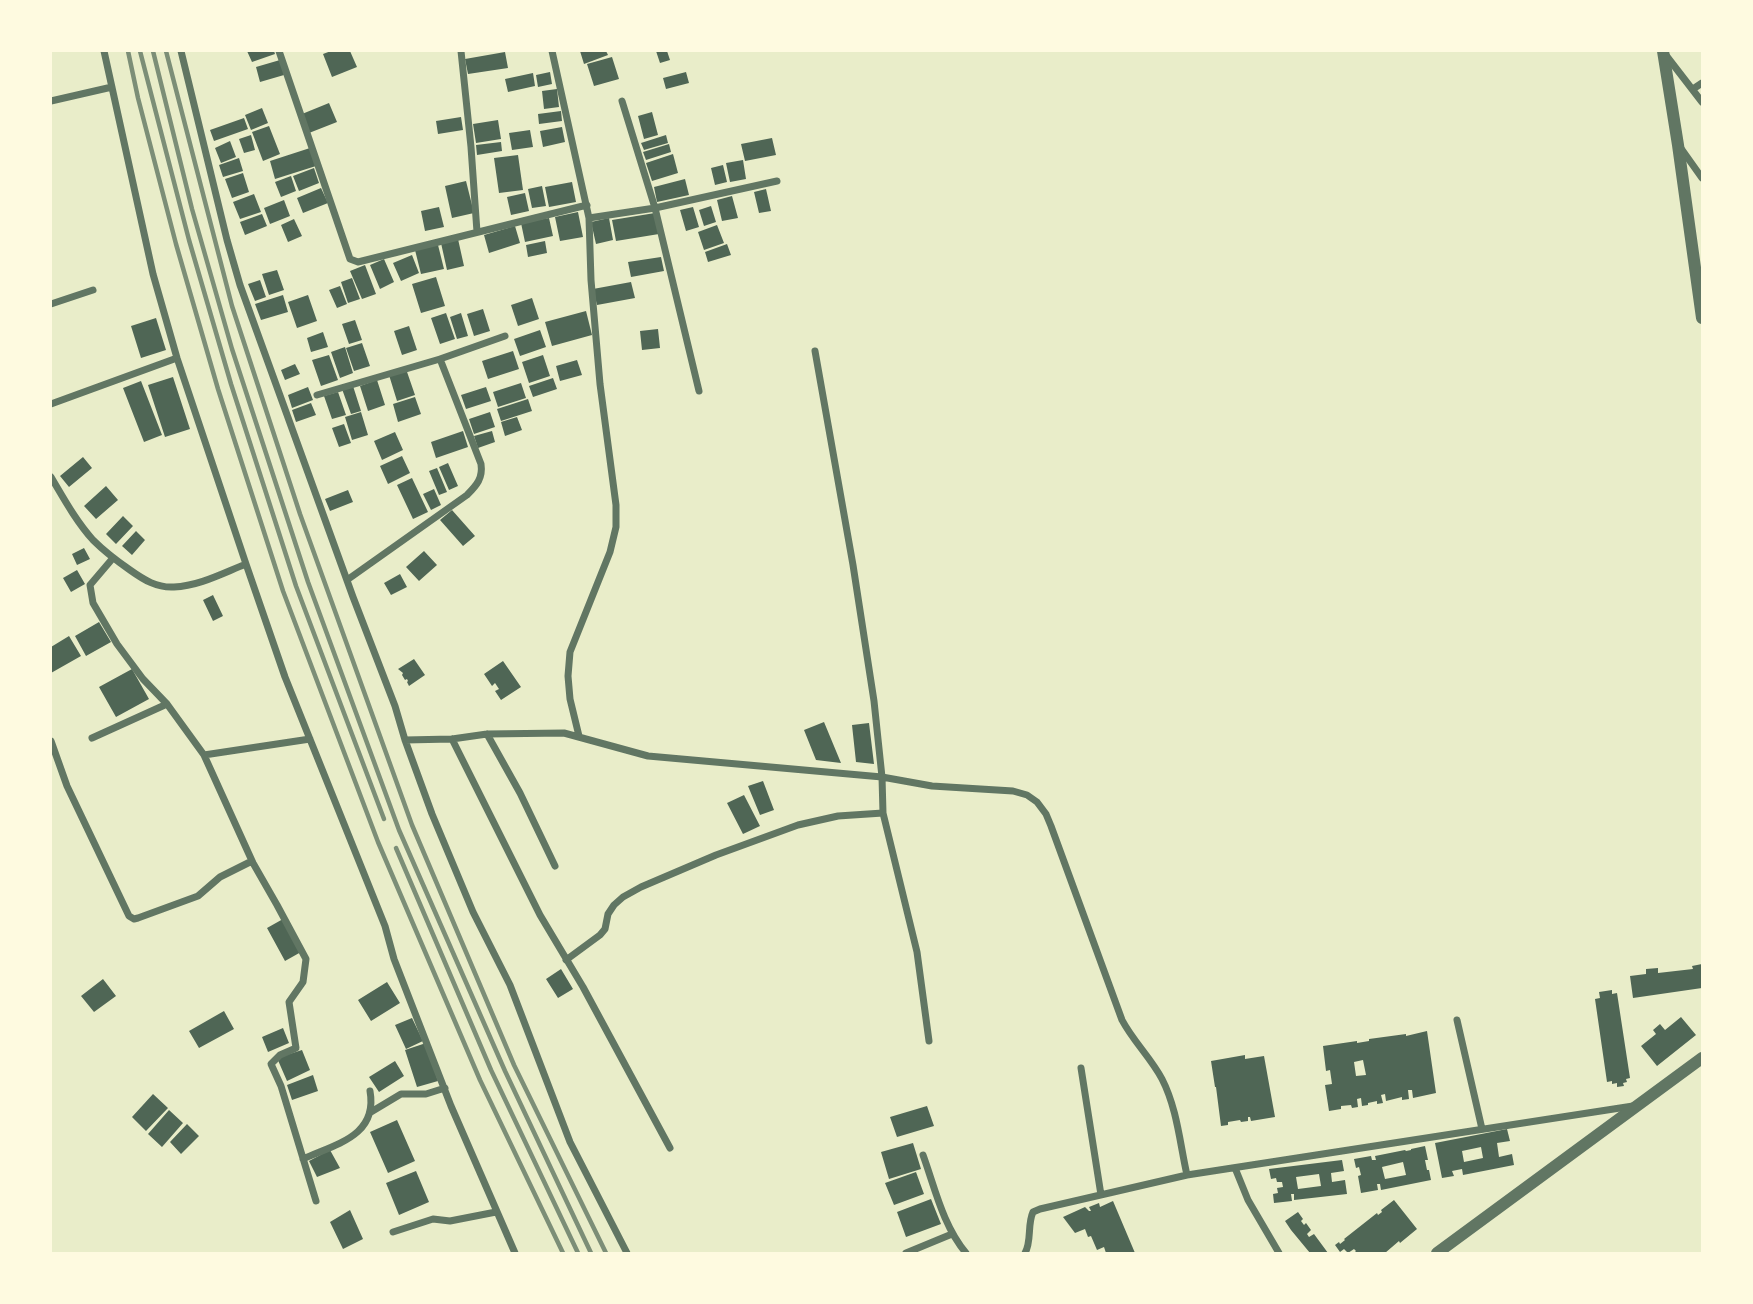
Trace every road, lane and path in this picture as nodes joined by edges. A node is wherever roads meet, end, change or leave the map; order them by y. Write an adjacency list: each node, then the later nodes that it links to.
1 (104, 51): 8 (street)
2 (181, 51): 33 (street)
3 (279, 51): 19 (street)
4 (461, 51): 19 (street)
5 (552, 51): 16 (street)
6 (1663, 51): 9 (street); 13 (street)
7 (1702, 83): 9 (street)
8 (112, 87): 10 (street); 25 (street)
9 (1693, 89): 12 (street)
10 (51, 101)
11 (622, 101): 17 (street)
12 (1702, 102)
13 (1678, 145): 14 (street); 22 (street)
14 (1702, 178)
15 (778, 181): 17 (street)
16 (587, 205): 18 (street); 19 (street)
17 (655, 208): 18 (street); 27 (street)
18 (589, 218): 36 (street)
19 (477, 232)
20 (93, 290): 21 (street)
21 (51, 304)
22 (1702, 318)
23 (505, 336): 26 (street)
24 (815, 351): 43 (street)
25 (177, 358): 29 (street); 32 (street)
26 (440, 359): 28 (street); 33 (street)
27 (699, 391)
28 (317, 395)
29 (51, 404)
30 (51, 477): 31 (street)
31 (113, 558): 32 (street); 34 (street)
32 (246, 564): 38 (street)
33 (347, 580): 40 (street)
34 (166, 704): 37 (street); 42 (street)
35 (487, 734): 36 (street); 39 (street); 46 (street)
36 (579, 736): 43 (street)
37 (92, 738)
38 (310, 738): 42 (street); 52 (street)
39 (452, 738): 40 (street); 47 (street)
40 (405, 740): 68 (street)
41 (51, 741): 45 (street)
42 (204, 755): 45 (street)
43 (882, 777): 44 (street); 61 (street)
44 (883, 813): 47 (street); 49 (street)
45 (252, 862): 59 (street)
46 (555, 866)
47 (566, 960): 57 (street)
48 (1457, 1020): 56 (street)
49 (929, 1041)
50 (1702, 1058): 54 (street)
51 (1081, 1068): 62 (street)
52 (445, 1088): 55 (street); 64 (street)
53 (370, 1091): 55 (street)
54 (1641, 1104): 56 (street); 73 (street)
55 (370, 1112): 59 (street)
56 (1482, 1129): 60 (street)
57 (670, 1148)
58 (923, 1156): 66 (street)
59 (303, 1159): 63 (street)
60 (1235, 1168): 61 (street); 72 (street)
61 (1187, 1175): 62 (street)
62 (1101, 1195): 71 (street)
63 (316, 1201)
64 (496, 1212): 65 (street); 67 (street)
65 (393, 1232)
66 (952, 1234): 69 (street); 70 (street)
67 (515, 1253)
68 (627, 1253)
69 (906, 1253)
70 (966, 1253)
71 (1025, 1253)
72 (1279, 1253)
73 (1437, 1253)

